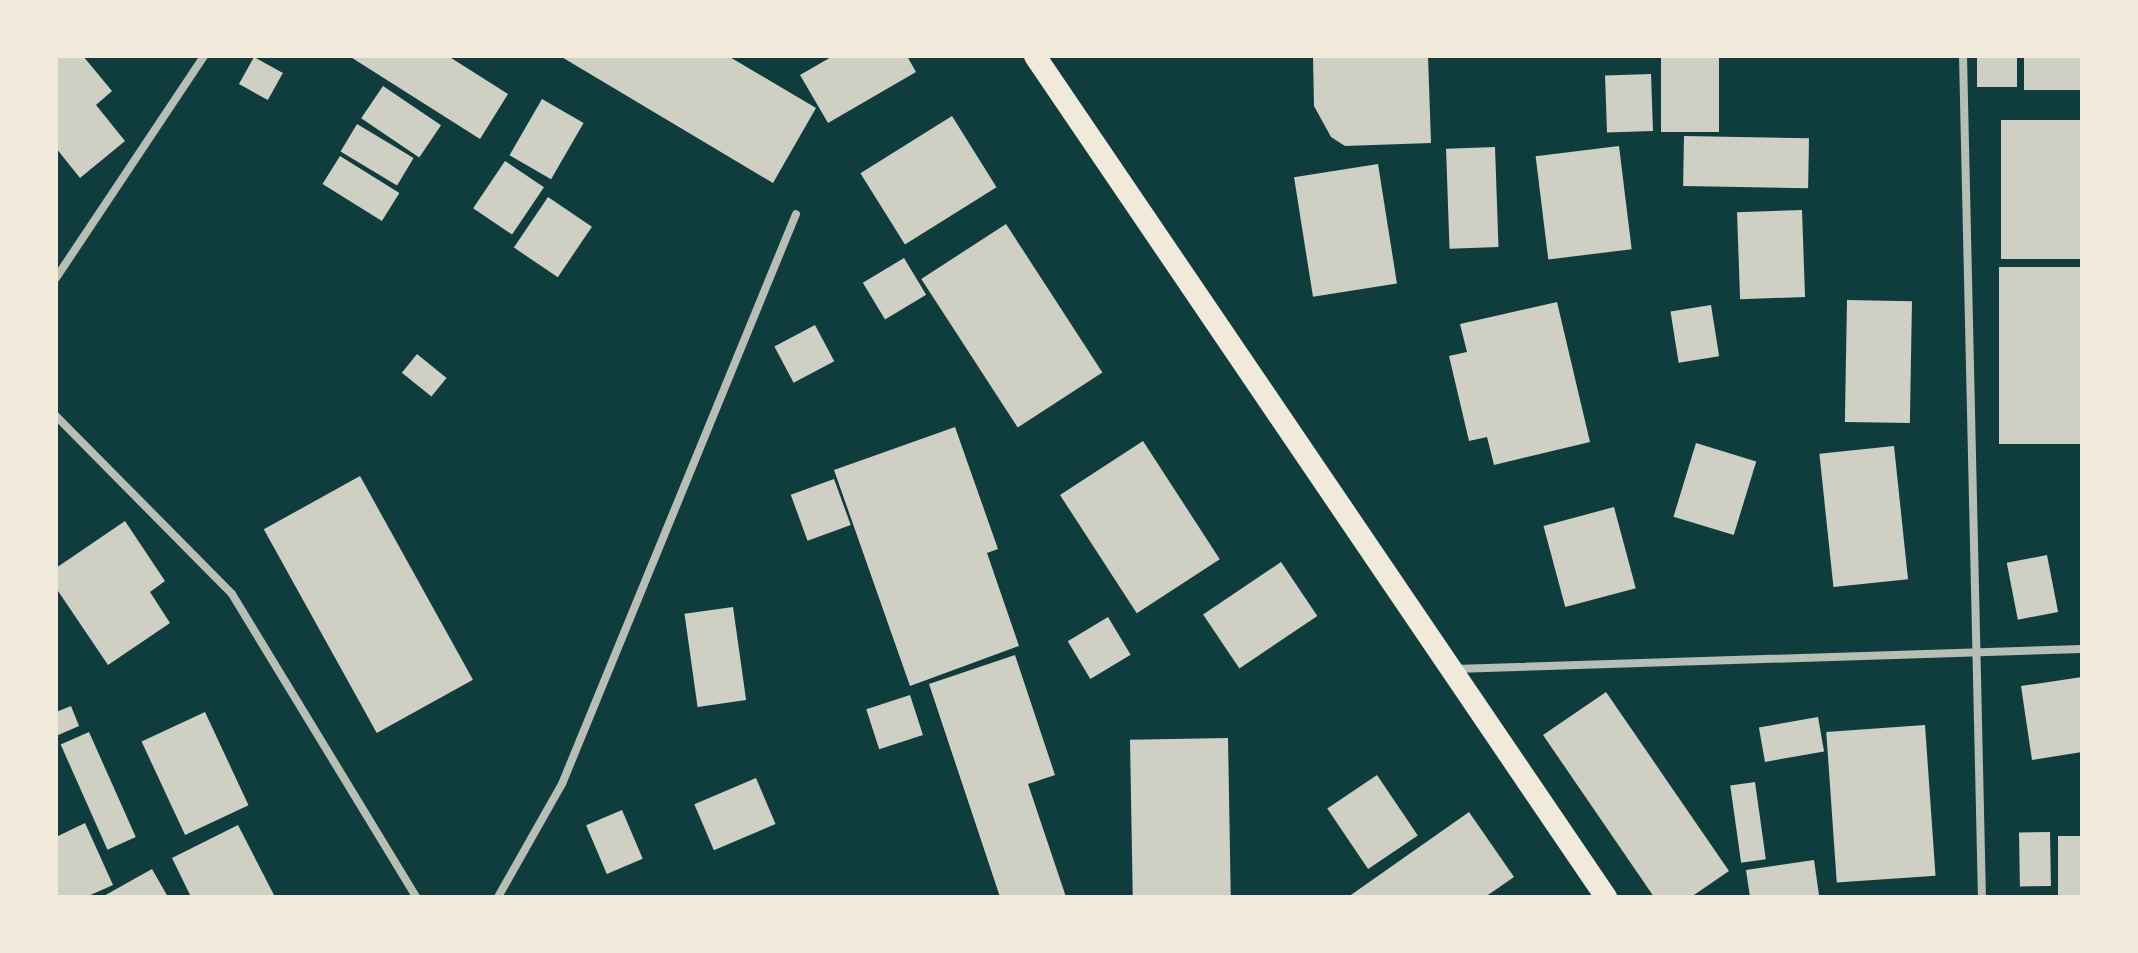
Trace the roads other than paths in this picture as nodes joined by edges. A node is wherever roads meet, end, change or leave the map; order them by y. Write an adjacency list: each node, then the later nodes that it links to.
1 (204, 56): 5 (street)
2 (1035, 56): 9 (highway)
3 (1963, 56): 8 (street)
4 (796, 214): 11 (street)
5 (56, 278)
6 (56, 416): 10 (street)
7 (2082, 649): 8 (street)
8 (1975, 655): 9 (street); 13 (street)
9 (1450, 669): 12 (highway)
10 (416, 897)
11 (498, 897)
12 (1606, 897)
13 (1982, 897)

